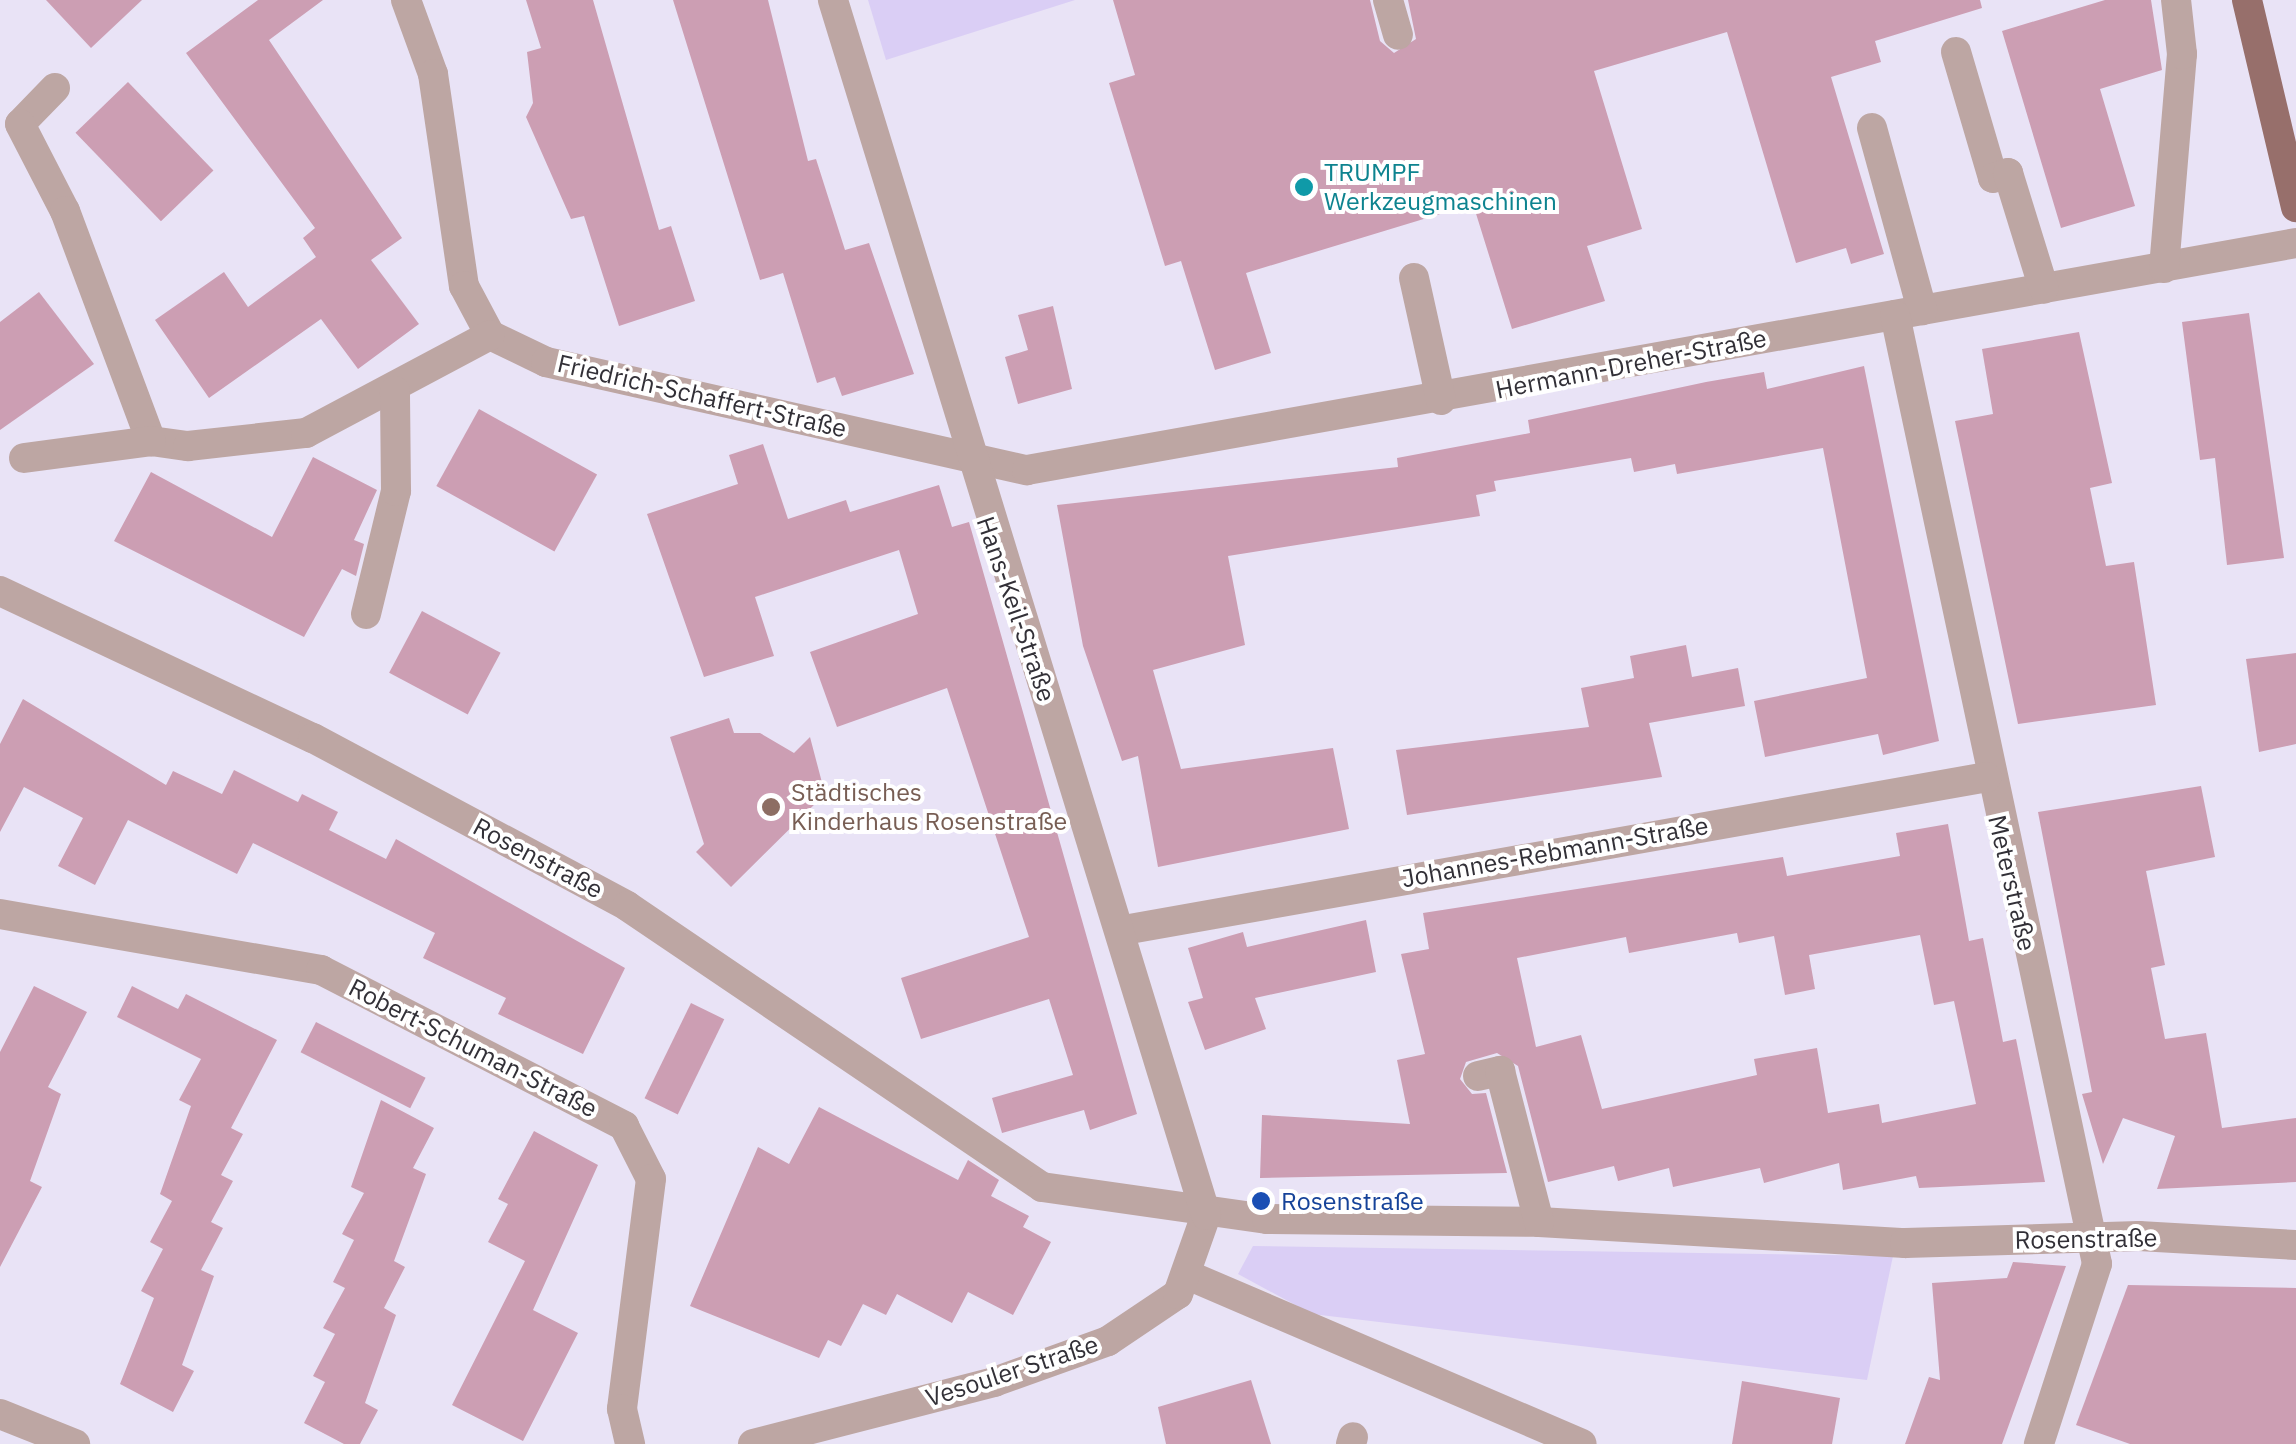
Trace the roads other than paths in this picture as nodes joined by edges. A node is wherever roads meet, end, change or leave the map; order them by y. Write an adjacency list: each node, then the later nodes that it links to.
1 (406, 0): 16 (street)
2 (832, 0): 20 (street, Hans-Keil-Straße)
3 (1388, 0): 6 (street)
4 (2176, 0): 12 (street)
5 (2247, 0): 10 (main road)
6 (1398, 36)
7 (1956, 52): 14 (street)
8 (55, 88): 19 (street)
9 (1872, 128): 15 (street, Meterstraße)
10 (2296, 208)
11 (2296, 243): 12 (street, Hermann-Dreher-Straße)
12 (2164, 268): 14 (street, Hermann-Dreher-Straße)
13 (1414, 278): 18 (street)
14 (2044, 289): 15 (street, Hermann-Dreher-Straße)
15 (1909, 313): 18 (street, Hermann-Dreher-Straße); 24 (street, Meterstraße)
16 (490, 335): 17 (street); 20 (street, Friedrich-Schaffert-Straße)
17 (395, 392): 19 (street); 23 (street)
18 (1441, 400): 20 (street, Hermann-Dreher-Straße)
19 (151, 441): 21 (street)
20 (966, 455): 26 (street, Hans-Keil-Straße)
21 (24, 458)
22 (0, 591): 28 (street, Rosenstraße)
23 (366, 614)
24 (1988, 777): 26 (street, Johannes-Rebmann-Straße); 30 (street, Meterstraße)
25 (0, 914): 35 (street, Robert-Schuman-Straße)
26 (1124, 930): 28 (street, Hans-Keil-Straße)
27 (1478, 1076): 29 (street)
28 (1206, 1216): 29 (street, Rosenstraße); 32 (street)
29 (1539, 1222): 30 (street, Rosenstraße)
30 (2092, 1238): 31 (street, Rosenstraße); 38 (street, Meterstraße)
31 (2296, 1246)
32 (1190, 1276): 36 (street, Vesouler Straße); 37 (street)
33 (0, 1414): 34 (street)
34 (75, 1444)
35 (630, 1444)
36 (753, 1444)
37 (1582, 1444)
38 (2039, 1444)

